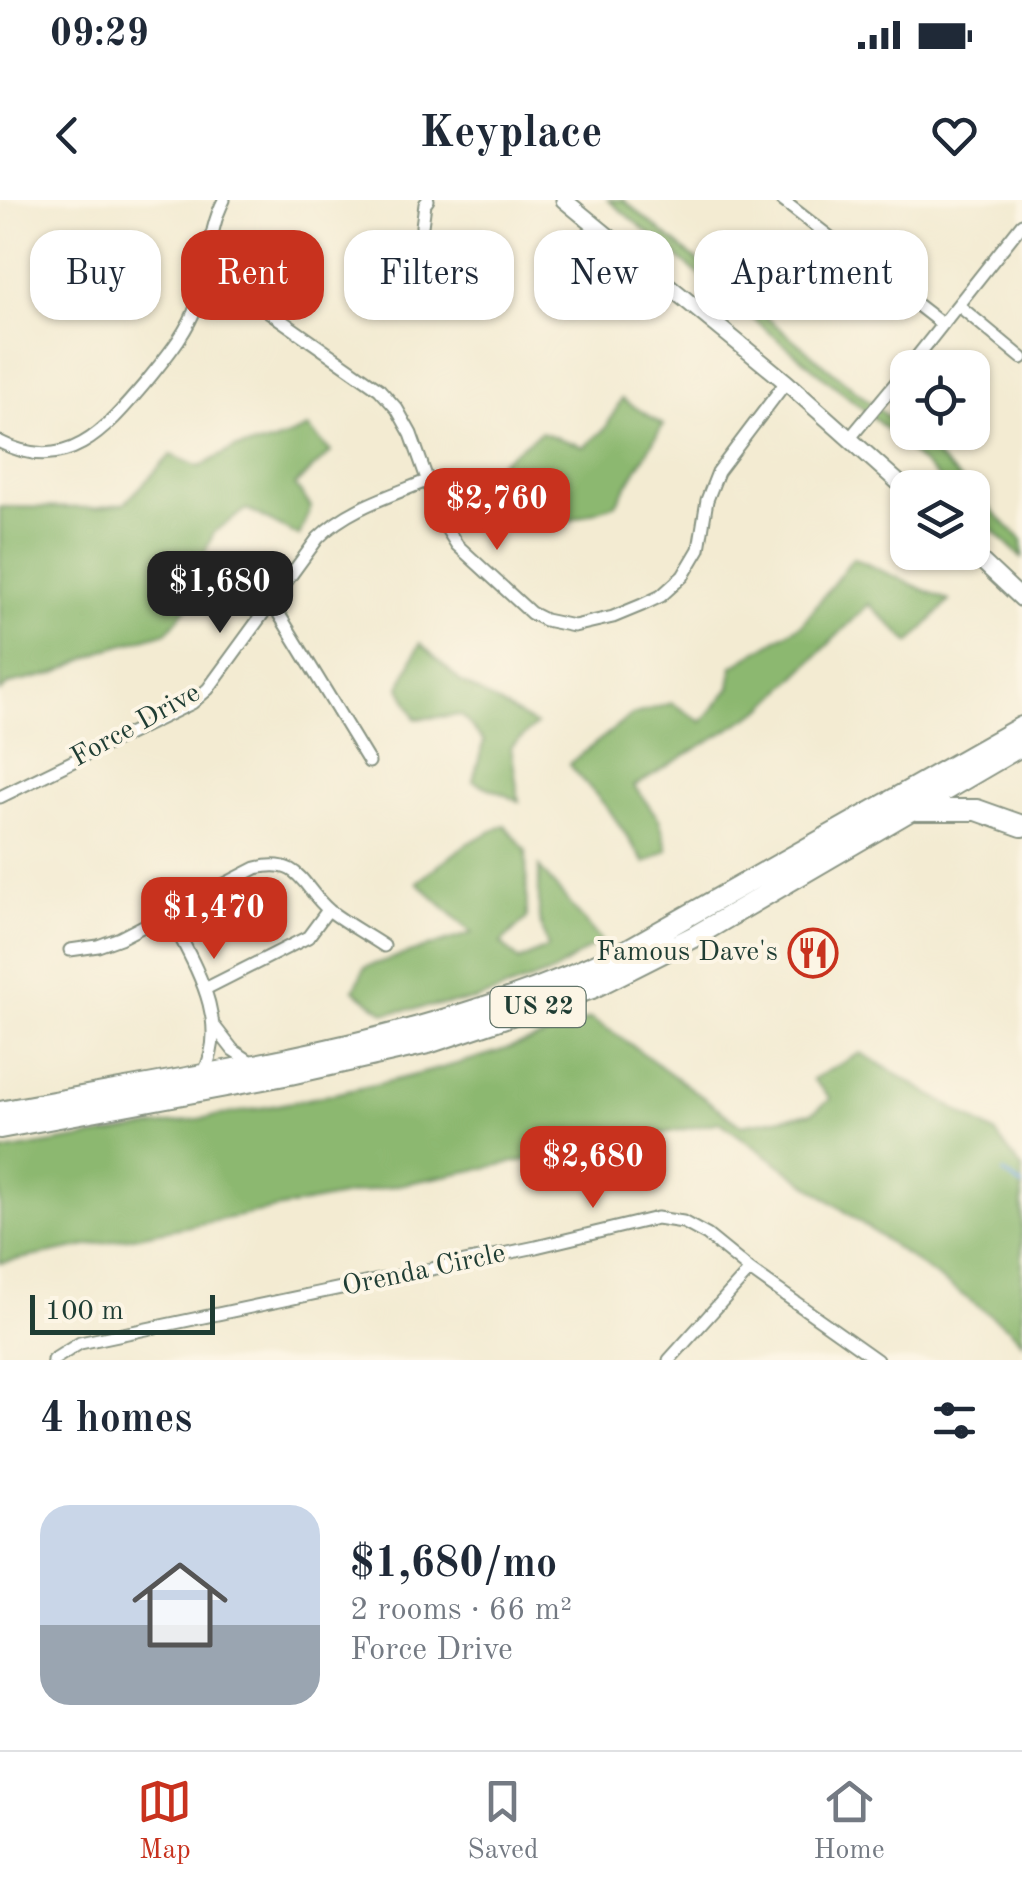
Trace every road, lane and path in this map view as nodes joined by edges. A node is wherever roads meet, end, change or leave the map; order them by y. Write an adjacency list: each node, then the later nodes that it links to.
1 (224, 200): 7 (street)
2 (428, 200): 6 (street)
3 (564, 200): 14 (street)
4 (782, 200): 11 (street)
5 (1022, 224): 8 (street)
6 (422, 226)
7 (213, 230)
8 (958, 305): 11 (street); 13 (street)
9 (190, 320): 17 (street)
10 (281, 320): 19 (street)
11 (942, 324): 12 (street)
12 (922, 350)
13 (1022, 358)
14 (786, 382): 16 (street); 19 (street)
15 (890, 390): 16 (street)
16 (850, 438): 18 (street)
17 (0, 442)
18 (890, 475)
19 (429, 480): 22 (street, Force Drive)
20 (990, 569): 21 (street)
21 (1022, 599)
22 (270, 601): 25 (street); 26 (street, Force Drive)
23 (1022, 727): 35 (highway, US 22)
24 (1022, 745): 27 (highway, US 22)
25 (369, 762)
26 (0, 797)
27 (916, 810): 28 (highway); 38 (highway, US 22)
28 (1022, 826)
29 (328, 910): 30 (street); 31 (street); 33 (street)
30 (168, 913): 32 (street); 33 (street)
31 (384, 946)
32 (70, 950)
33 (205, 989): 34 (street)
34 (215, 1027): 35 (street); 36 (street)
35 (254, 1064): 36 (highway, US 22)
36 (203, 1074): 37 (highway, US 22)
37 (0, 1112)
38 (0, 1128)
39 (750, 1270): 40 (street, Orenda Circle); 41 (street); 42 (street, Orenda Circle)
40 (53, 1360)
41 (669, 1360)
42 (877, 1360)

